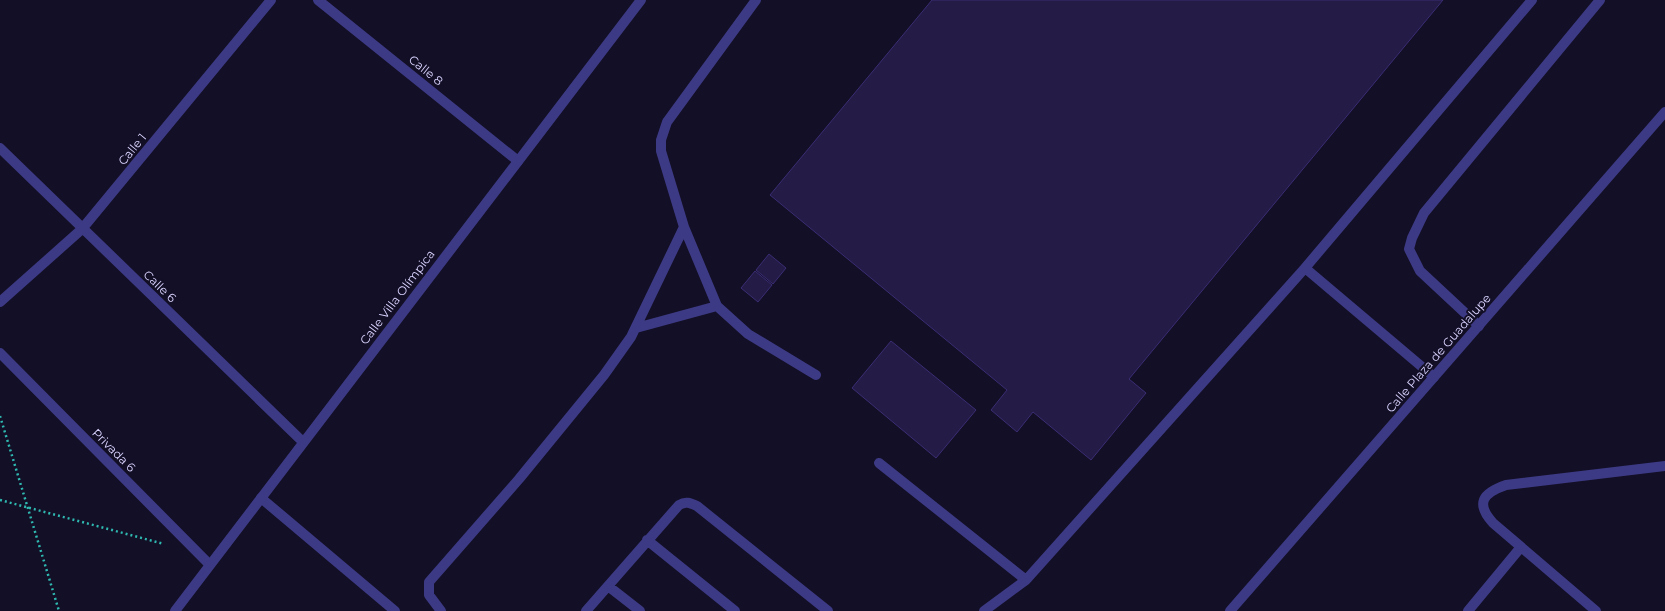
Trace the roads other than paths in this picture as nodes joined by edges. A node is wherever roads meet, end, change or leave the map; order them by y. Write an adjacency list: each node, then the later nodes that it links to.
1 (271, 0): 11 (street, Calle 1)
2 (318, 0): 9 (street, Calle 8)
3 (640, 0): 9 (street, Calle Villa Olímpica)
4 (756, 0): 10 (street)
5 (1532, 0): 12 (street)
6 (1600, 0): 15 (street)
7 (1665, 112): 15 (street, Calle Plaza de Guadalupe)
8 (0, 148): 11 (street, Calle 6)
9 (518, 161): 20 (street, Calle Villa Olímpica)
10 (684, 227): 14 (street); 16 (street)
11 (82, 229): 13 (street, Calle 1); 20 (street, Calle 6)
12 (1305, 268): 19 (street); 27 (street)
13 (0, 302)
14 (718, 306): 16 (street); 18 (street)
15 (1479, 326): 19 (street, Calle Plaza de Guadalupe)
16 (636, 328): 31 (street)
17 (0, 353): 26 (street, Privada 6)
18 (816, 375)
19 (1434, 377): 37 (street, Calle Plaza de Guadalupe)
20 (302, 442): 23 (street, Calle Villa Olímpica)
21 (879, 463): 27 (street)
22 (1665, 466): 25 (street)
23 (261, 498): 26 (street, Calle Villa Olímpica); 30 (street)
24 (647, 540): 28 (street); 34 (street); 35 (street)
25 (1521, 547): 38 (street); 39 (street)
26 (209, 564): 29 (street, Calle Villa Olímpica)
27 (1026, 580): 36 (street)
28 (608, 586): 32 (street); 33 (street)
29 (175, 611)
30 (395, 611)
31 (441, 611)
32 (586, 611)
33 (640, 611)
34 (735, 611)
35 (828, 611)
36 (984, 611)
37 (1230, 611)
38 (1468, 611)
39 (1596, 611)

